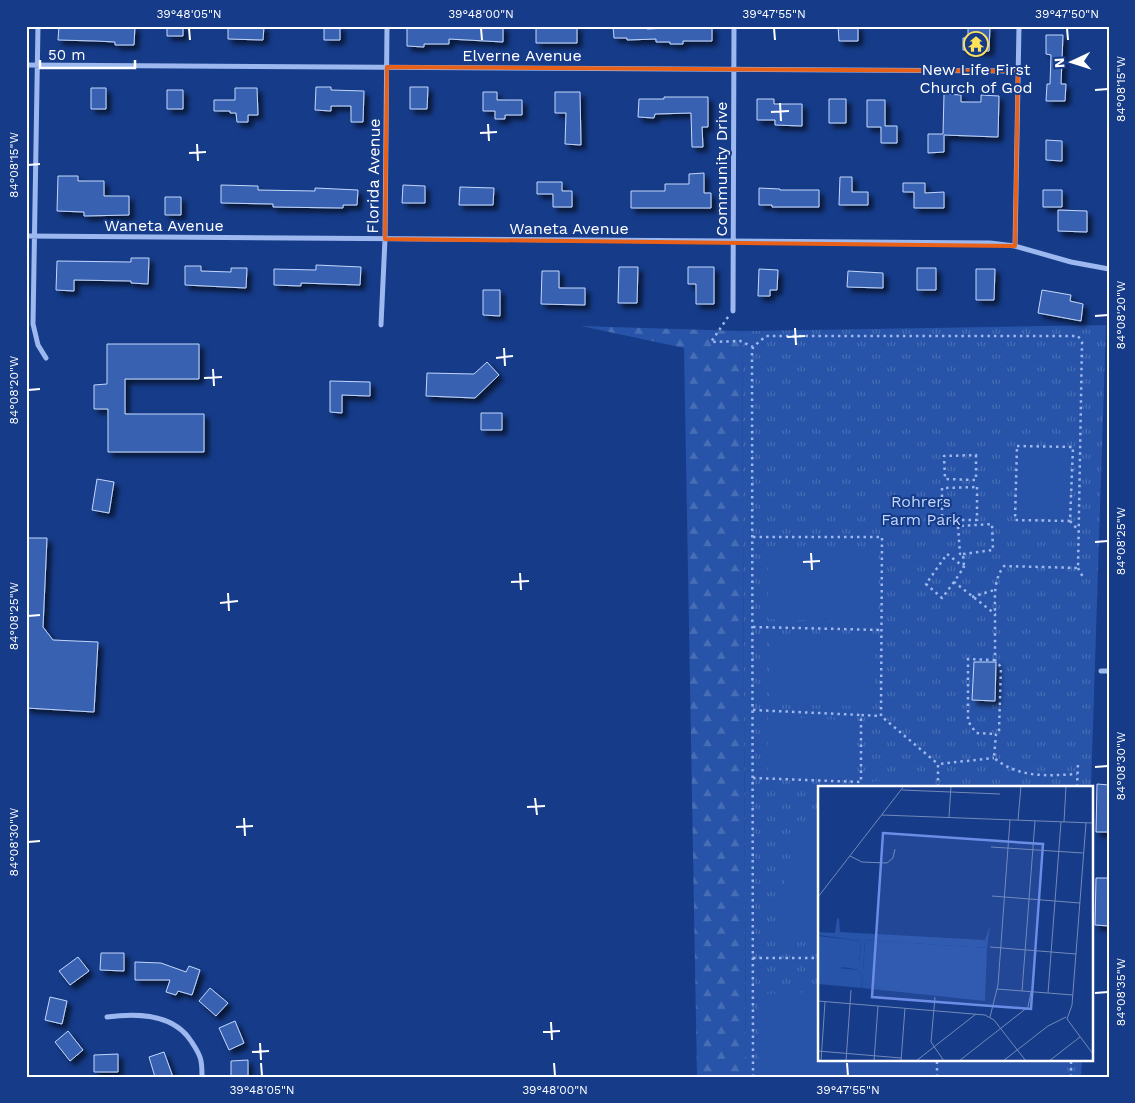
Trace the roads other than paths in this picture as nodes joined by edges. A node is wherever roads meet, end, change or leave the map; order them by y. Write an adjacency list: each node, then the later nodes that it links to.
1 (38, 26): 6 (street)
2 (387, 26): 7 (street, Florida Avenue)
3 (734, 26): 8 (street, Community Drive)
4 (1019, 26): 9 (street)
5 (26, 65): 6 (street, Elverne Avenue)
6 (37, 65): 7 (street, Elverne Avenue); 11 (street)
7 (387, 67): 8 (street, Elverne Avenue); 12 (street, Florida Avenue)
8 (734, 69): 9 (street, Elverne Avenue); 13 (street, Community Drive)
9 (1018, 70): 14 (street)
10 (26, 236): 11 (street, Waneta Avenue)
11 (35, 236): 12 (street, Waneta Avenue); 18 (street)
12 (385, 239): 13 (street, Waneta Avenue); 17 (street, Florida Avenue)
13 (733, 241): 14 (street, Waneta Avenue); 16 (street, Community Drive)
14 (1015, 246): 15 (street, Waneta Avenue)
15 (1109, 269)
16 (732, 311)
17 (381, 325)
18 (46, 358)
19 (1101, 670): 20 (street)
20 (1109, 671)
21 (107, 1017): 22 (street)
22 (202, 1077)

